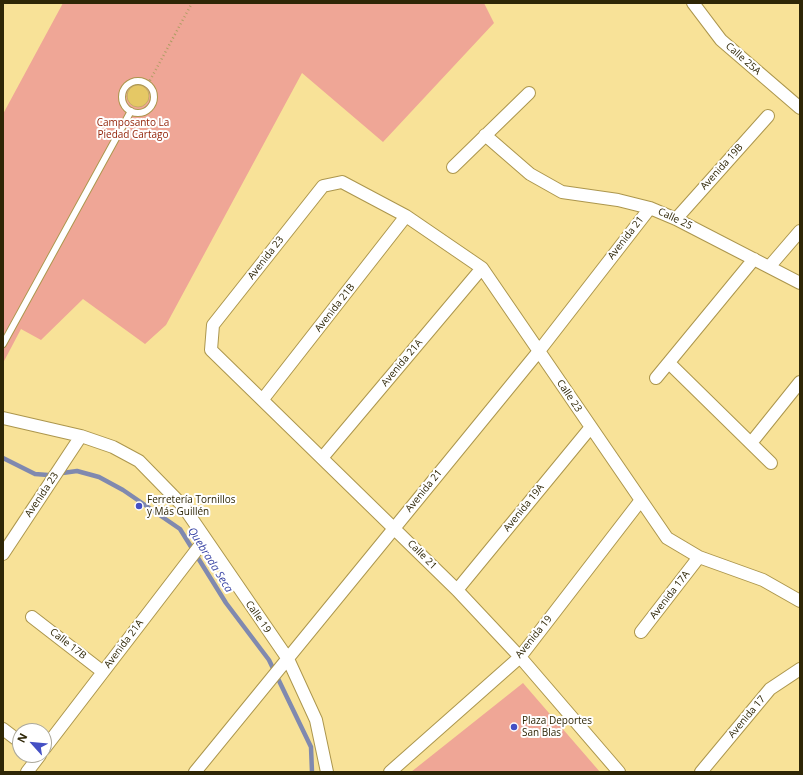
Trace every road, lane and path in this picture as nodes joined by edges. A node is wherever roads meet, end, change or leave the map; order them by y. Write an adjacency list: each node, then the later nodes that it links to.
1 (192, 3): 3 (path)
2 (693, 3): 5 (street, Calle 25A)
3 (148, 84): 6 (lane); 6 (lane)
4 (529, 93): 8 (street)
5 (800, 108)
6 (131, 111): 19 (lane)
7 (768, 116): 13 (street, Avenida 19B)
8 (486, 135): 9 (street); 11 (street, Calle 25)
9 (453, 167)
10 (342, 182): 12 (street, Calle 23); 20 (street, Avenida 23)
11 (650, 208): 13 (street, Calle 25); 21 (street, Avenida 21)
12 (406, 216): 17 (street, Calle 23); 25 (street, Avenida 21B)
13 (676, 219): 15 (street, Calle 25)
14 (800, 231): 16 (street)
15 (754, 259): 16 (street, Calle 25); 22 (street)
16 (769, 267): 18 (street, Calle 25)
17 (482, 268): 21 (street, Calle 23); 30 (street, Avenida 21A)
18 (800, 284)
19 (3, 344)
20 (211, 350): 25 (street, Calle 21)
21 (539, 351): 27 (street, Calle 23); 33 (street, Avenida 21)
22 (669, 363): 23 (street); 29 (street)
23 (656, 378)
24 (800, 382): 29 (street)
25 (264, 399): 30 (street, Calle 21)
26 (3, 418): 28 (street, Calle 19)
27 (590, 427): 32 (street, Calle 23); 37 (street, Avenida 19A)
28 (81, 436): 34 (street, Calle 19); 35 (street, Avenida 23)
29 (750, 443): 31 (street)
30 (322, 458): 33 (street, Calle 21)
31 (771, 463)
32 (641, 500): 36 (street, Calle 23); 41 (street, Avenida 19)
33 (394, 528): 37 (street, Calle 21); 42 (street, Avenida 21)
34 (204, 539): 42 (street, Calle 19); 44 (street, Avenida 21A)
35 (3, 554)
36 (699, 557): 38 (street, Calle 23); 40 (street, Avenida 17A)
37 (457, 590): 41 (street, Calle 21)
38 (800, 601)
39 (32, 617): 44 (street, Calle 17B)
40 (641, 632)
41 (520, 657): 52 (street, Avenida 19); 53 (street, Calle 21)
42 (288, 659): 50 (street, Avenida 21); 51 (street, Calle 19)
43 (800, 669): 54 (street, Avenida 17)
44 (103, 672): 47 (street, Avenida 21A)
45 (3, 728): 46 (street)
46 (12, 735)
47 (52, 738)
48 (34, 763): 49 (street, Avenida 21A)
49 (27, 772)
50 (195, 772)
51 (327, 772)
52 (390, 772)
53 (619, 772)
54 (701, 772)

